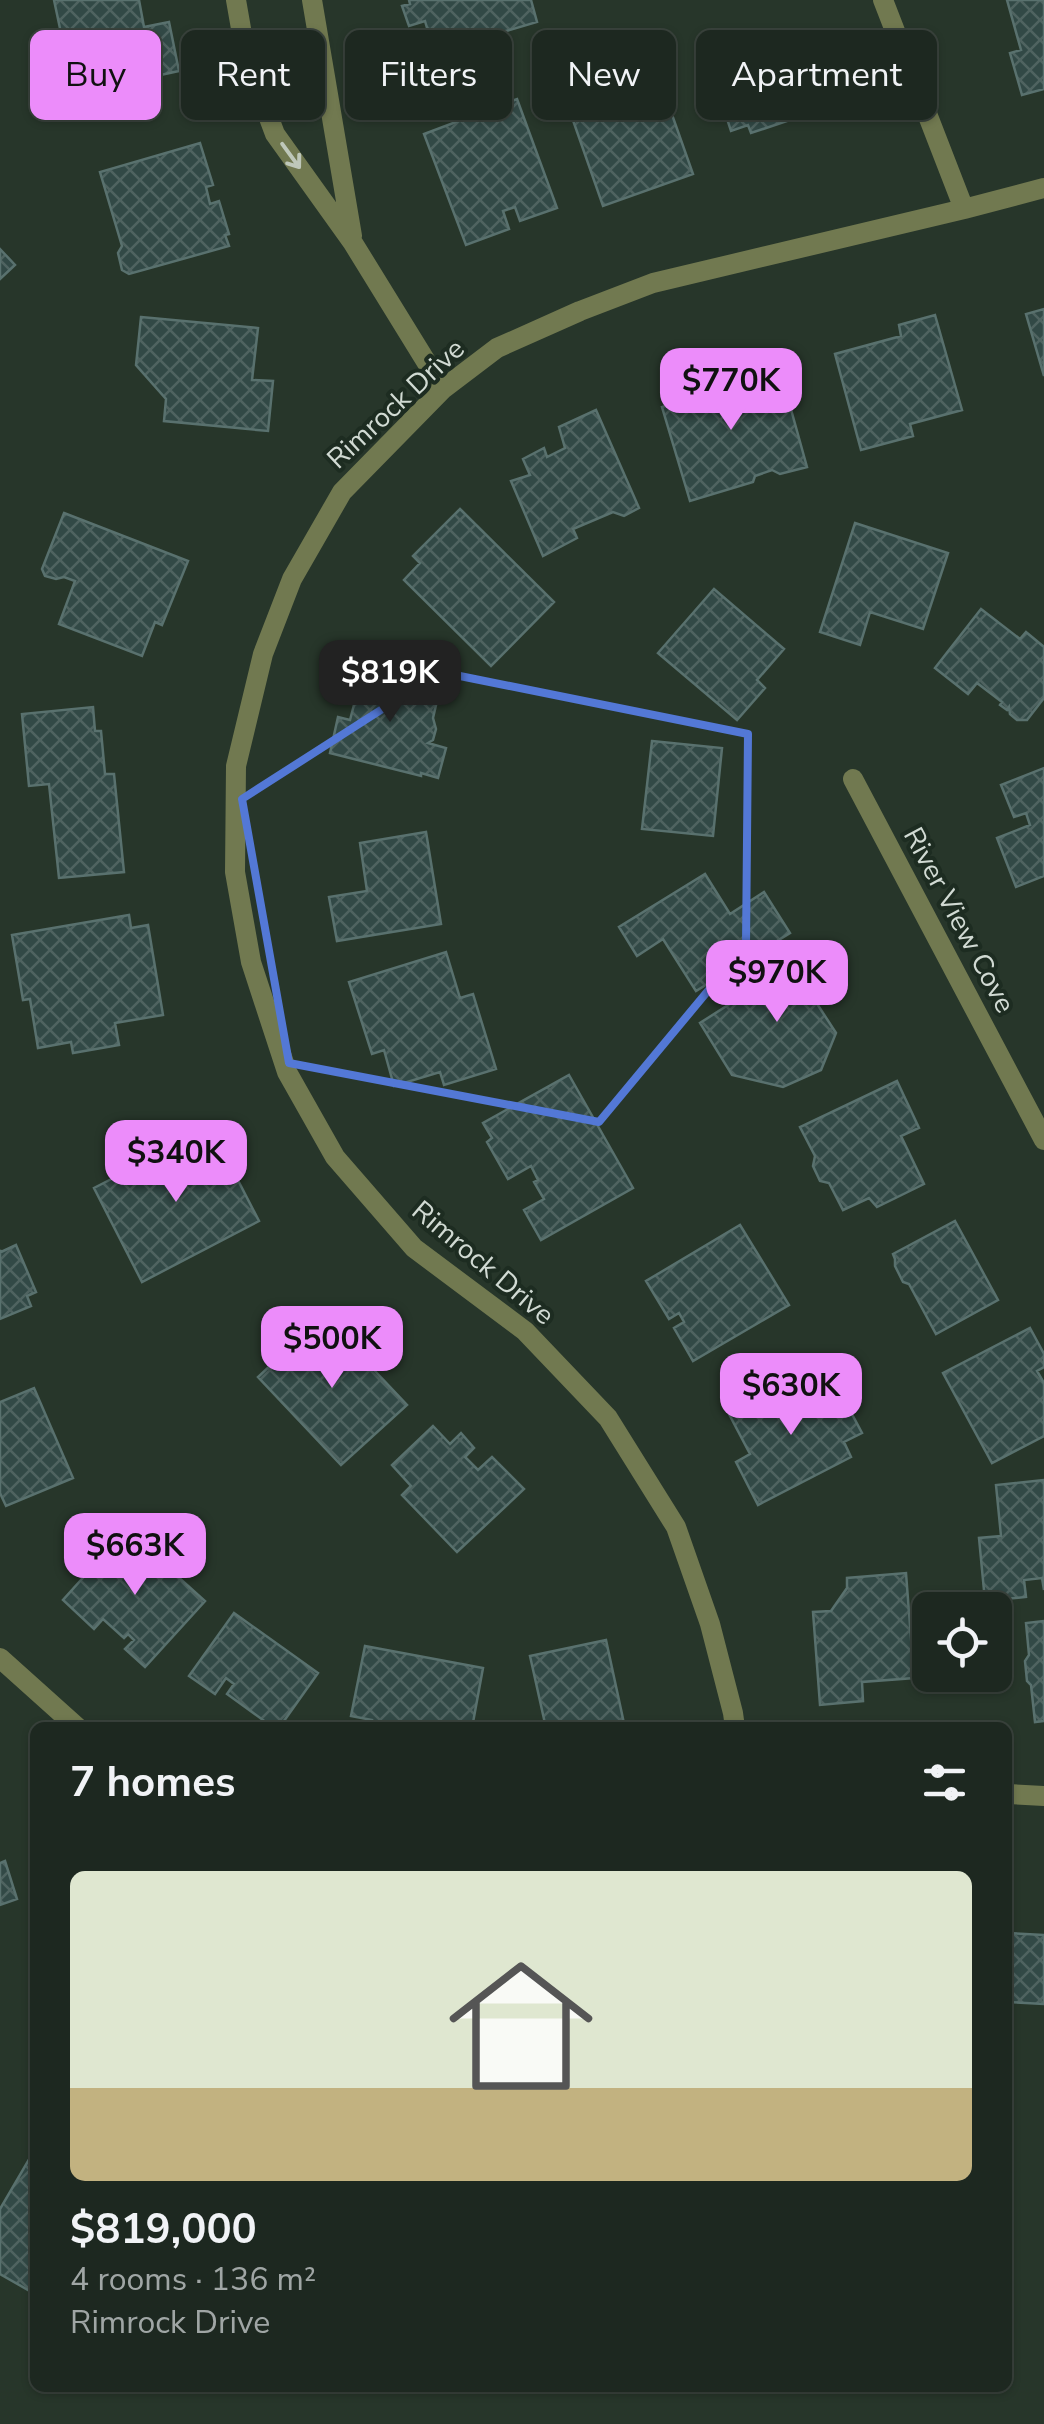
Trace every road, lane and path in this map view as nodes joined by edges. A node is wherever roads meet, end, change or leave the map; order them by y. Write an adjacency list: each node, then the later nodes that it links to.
1 (236, 0): 6 (street, one-way to 6)
2 (312, 0): 6 (street)
3 (883, 0): 5 (street)
4 (1044, 188): 5 (street, Rimrock Drive)
5 (964, 209): 7 (street, Rimrock Drive)
6 (353, 243): 7 (street)
7 (443, 389): 12 (street, Rimrock Drive)
8 (854, 779): 9 (street, River View Cove)
9 (1044, 1140)
10 (0, 1658): 11 (street)
11 (71, 1722)
12 (734, 1722)
13 (1012, 1794): 14 (street)
14 (1044, 1796)

